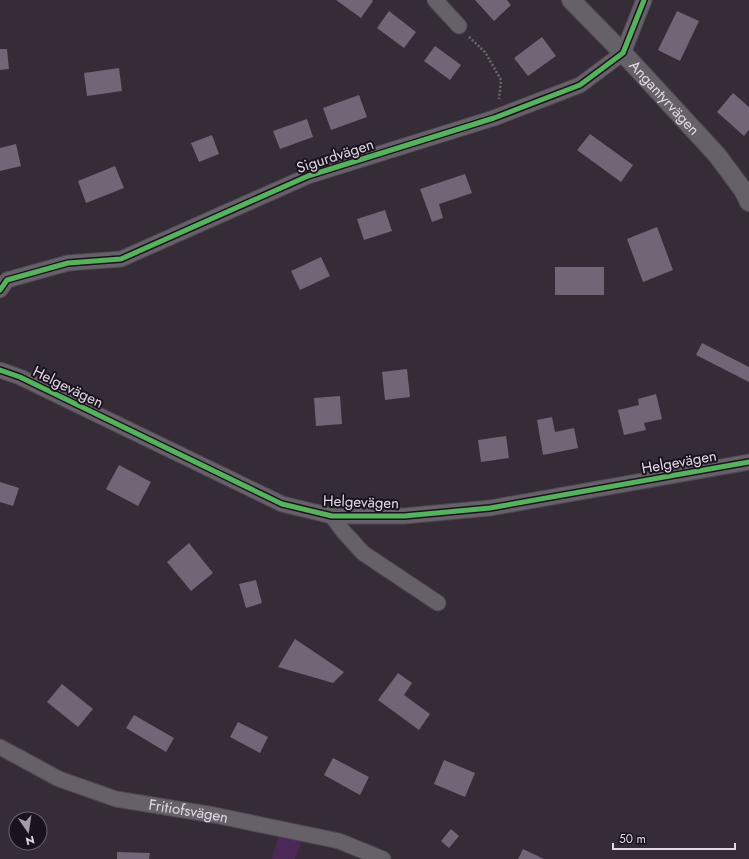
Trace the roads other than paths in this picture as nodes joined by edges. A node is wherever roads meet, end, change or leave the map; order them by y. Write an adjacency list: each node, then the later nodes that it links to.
1 (435, 0): 4 (street)
2 (571, 0): 5 (street, Angantyrvägen)
3 (644, 0): 5 (street)
4 (459, 26)
5 (623, 53): 6 (street, Angantyrvägen); 7 (street, Sigurdvägen)
6 (747, 194)
7 (0, 290)
8 (0, 370): 10 (street, Helgevägen)
9 (749, 462): 10 (street, Helgevägen)
10 (332, 516): 11 (street, Helgevägen)
11 (438, 603)
12 (0, 747): 13 (street, Fritiofsvägen)
13 (383, 859)

